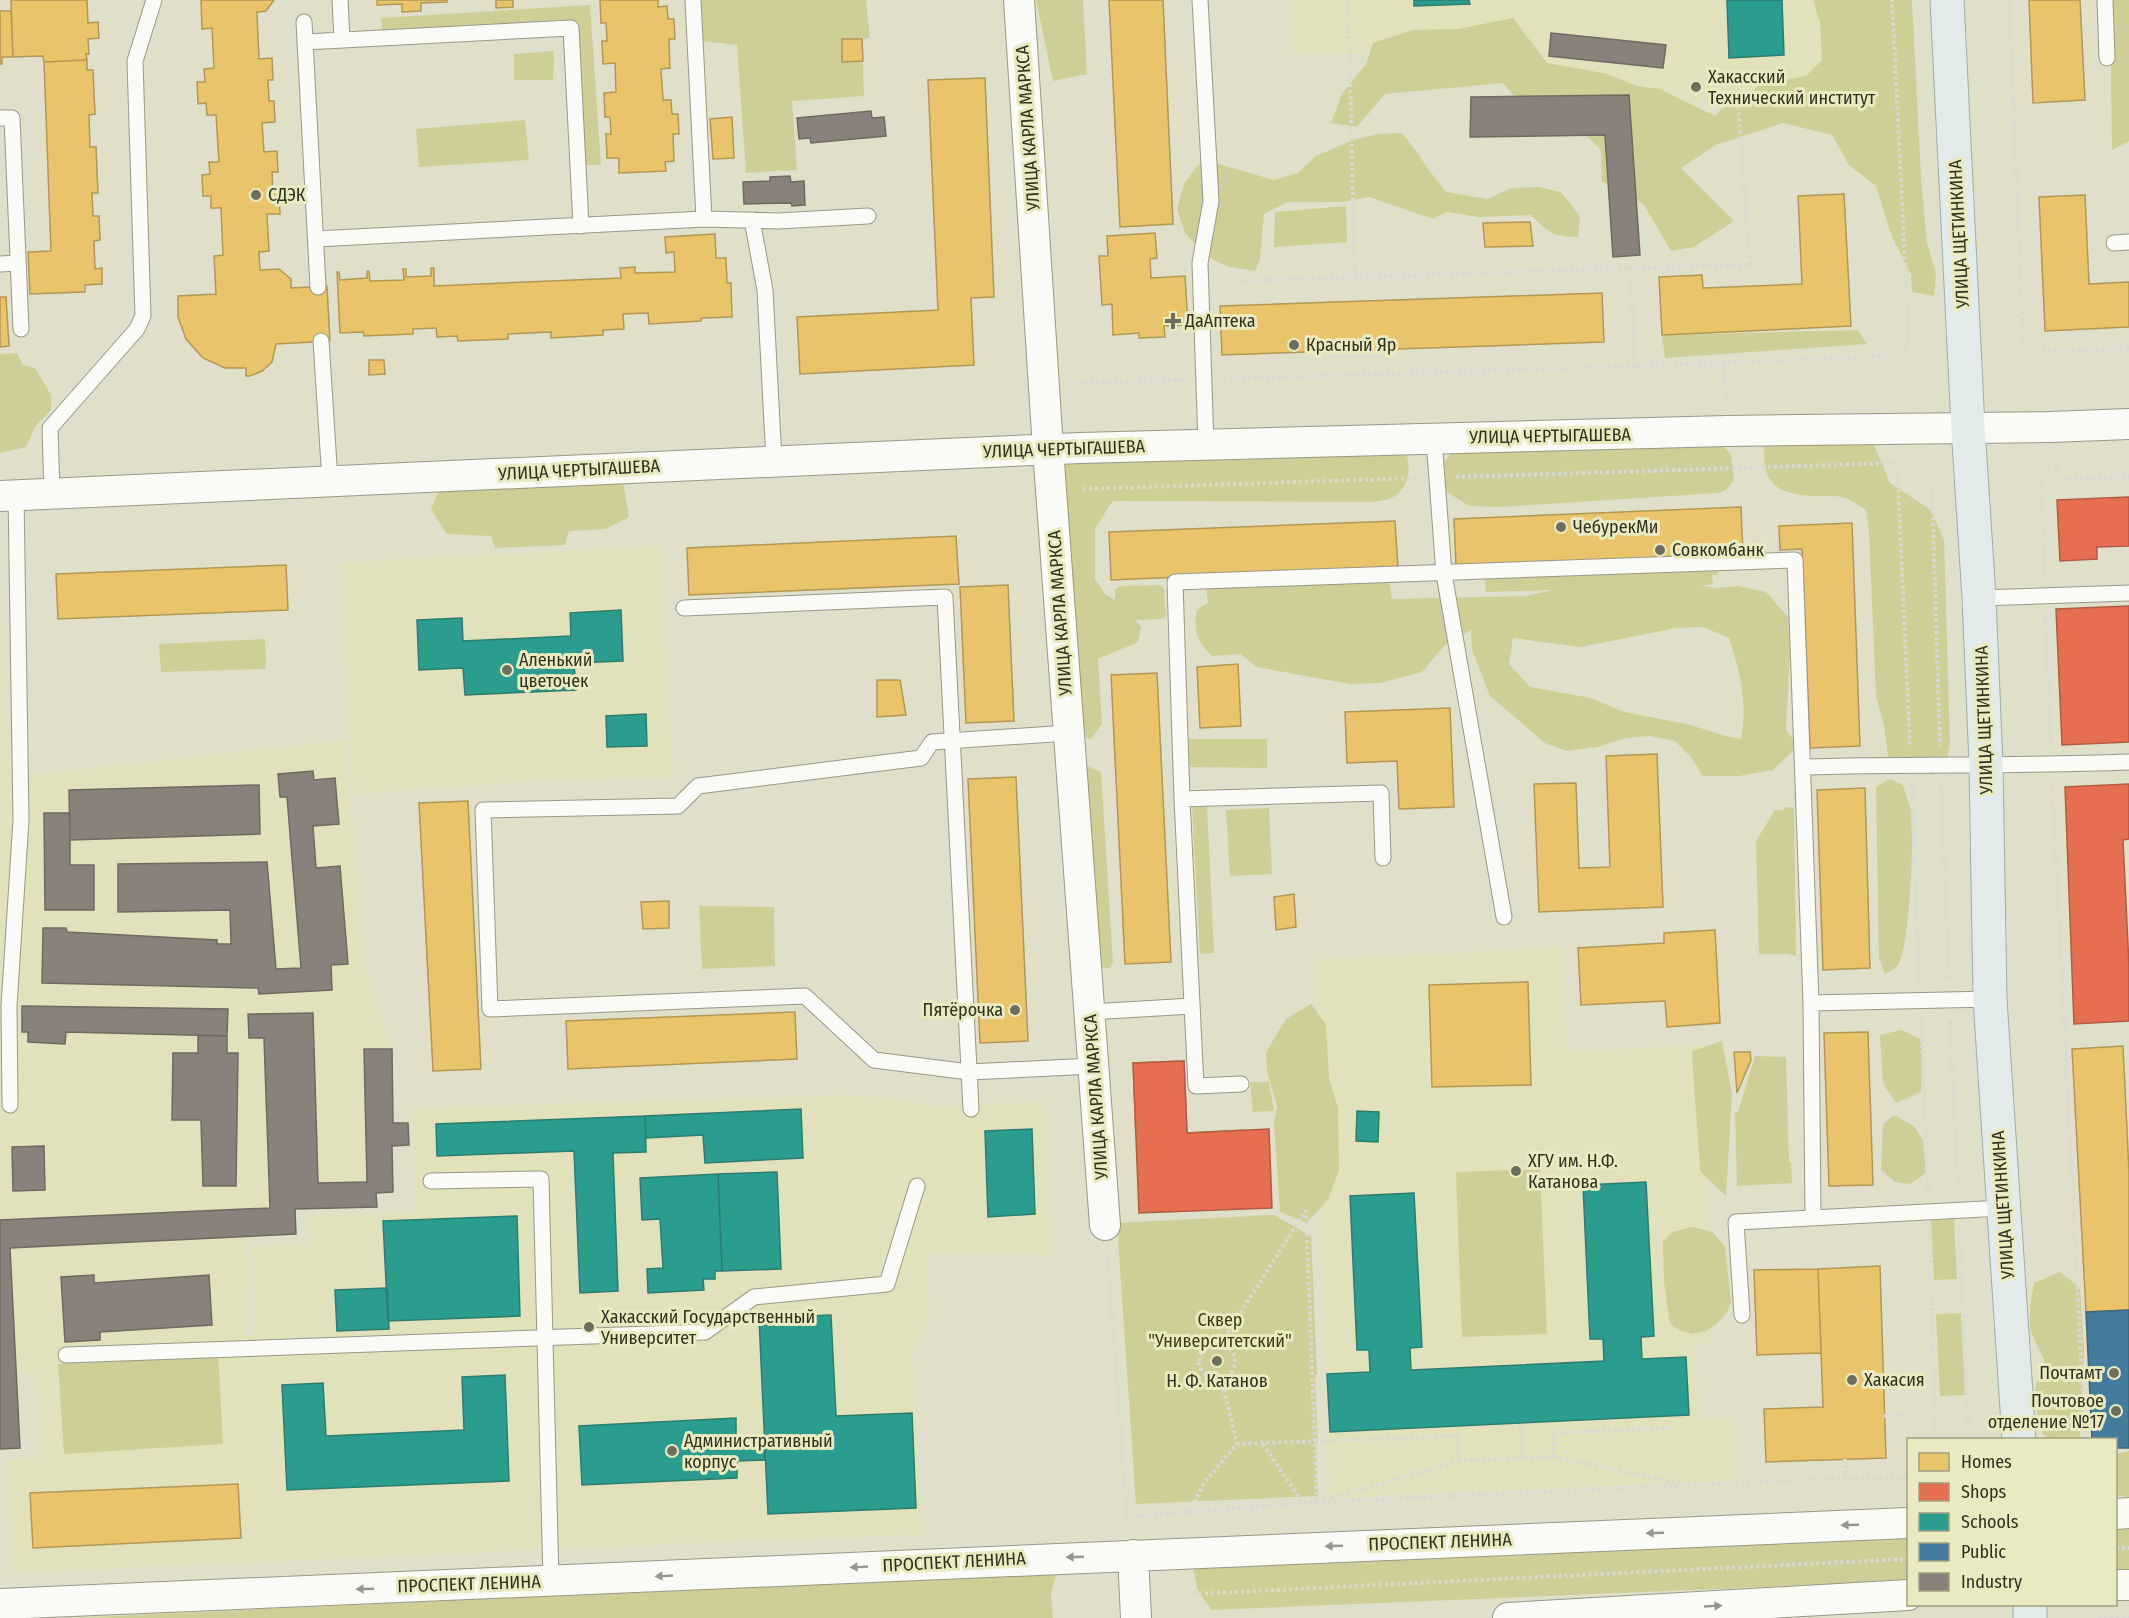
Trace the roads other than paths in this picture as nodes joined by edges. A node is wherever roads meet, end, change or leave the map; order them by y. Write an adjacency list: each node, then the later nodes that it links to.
1 (154, 0): 30 (lane)
2 (339, 0): 9 (lane)
3 (693, 0): 14 (lane)
4 (1019, 0): 27 (street, УЛИЦА КАРЛА МАРКСА)
5 (1200, 0): 26 (lane)
6 (1947, 0): 24 (main road, УЛИЦА ЩЕТИНКИНА)
7 (2105, 0): 11 (lane)
8 (304, 22): 10 (lane)
9 (342, 40): 10 (lane); 16 (lane)
10 (305, 42): 17 (lane)
11 (2106, 58)
12 (0, 118): 18 (lane)
13 (868, 216): 15 (lane)
14 (704, 219): 15 (lane); 16 (lane)
15 (752, 220): 28 (lane)
16 (581, 226): 17 (lane)
17 (316, 239): 20 (lane)
18 (18, 263): 19 (lane); 21 (lane)
19 (0, 264)
20 (318, 286)
21 (21, 329)
22 (321, 341): 29 (lane)
23 (2129, 424): 24 (street, УЛИЦА ЧЕРТЫГАШЕВА)
24 (1968, 427): 25 (street, УЛИЦА ЧЕРТЫГАШЕВА); 34 (main road, УЛИЦА ЩЕТИНКИНА)
25 (1434, 439): 26 (street, УЛИЦА ЧЕРТЫГАШЕВА); 32 (lane)
26 (1206, 445): 27 (street, УЛИЦА ЧЕРТЫГАШЕВА)
27 (1048, 449): 28 (street, УЛИЦА ЧЕРТЫГАШЕВА); 36 (street, УЛИЦА КАРЛА МАРКСА)
28 (774, 461): 29 (street, УЛИЦА ЧЕРТЫГАШЕВА)
29 (330, 481): 30 (street, УЛИЦА ЧЕРТЫГАШЕВА)
30 (52, 493): 31 (street, УЛИЦА ЧЕРТЫГАШЕВА)
31 (8, 495): 51 (lane)
32 (1444, 574): 40 (lane); 41 (lane); 43 (lane)
33 (2129, 593): 34 (lane)
34 (1979, 598): 39 (main road, УЛИЦА ЩЕТИНКИНА)
35 (684, 609): 37 (lane)
36 (1069, 733): 37 (lane); 47 (street, УЛИЦА КАРЛА МАРКСА)
37 (952, 740): 49 (lane); 49 (lane)
38 (2129, 762): 39 (lane)
39 (1986, 764): 40 (lane); 44 (main road, УЛИЦА ЩЕТИНКИНА)
40 (1804, 767): 45 (lane)
41 (1182, 799): 42 (lane); 46 (lane)
42 (1383, 858)
43 (1504, 917)
44 (1990, 999): 45 (lane); 55 (main road, УЛИЦА ЩЕТИНКИНА)
45 (1810, 1003): 56 (lane)
46 (1192, 1006): 47 (lane); 50 (lane)
47 (1090, 1012): 48 (street, УЛИЦА КАРЛА МАРКСА)
48 (1094, 1066): 49 (lane); 57 (street, УЛИЦА КАРЛА МАРКСА)
49 (969, 1072): 52 (lane)
50 (1241, 1084)
51 (9, 1105)
52 (970, 1109)
53 (431, 1180): 59 (lane)
54 (916, 1186): 59 (lane)
55 (2003, 1208): 56 (lane); 61 (main road, УЛИЦА ЩЕТИНКИНА)
56 (1813, 1218): 58 (lane)
57 (1105, 1225)
58 (1742, 1315)
59 (544, 1338): 60 (lane); 64 (lane)
60 (66, 1355)
61 (2019, 1438)
62 (1907, 1523): 63 (street, ПРОСПЕКТ ЛЕНИНА, one-way to 63)
63 (1133, 1555): 64 (street, ПРОСПЕКТ ЛЕНИНА, one-way to 64); 68 (street)
64 (551, 1581): 66 (street, ПРОСПЕКТ ЛЕНИНА, one-way to 66)
65 (1907, 1595): 67 (street, one-way to 65)
66 (0, 1604)
67 (1594, 1616): 69 (street)
68 (1136, 1618)
69 (1508, 1618)

